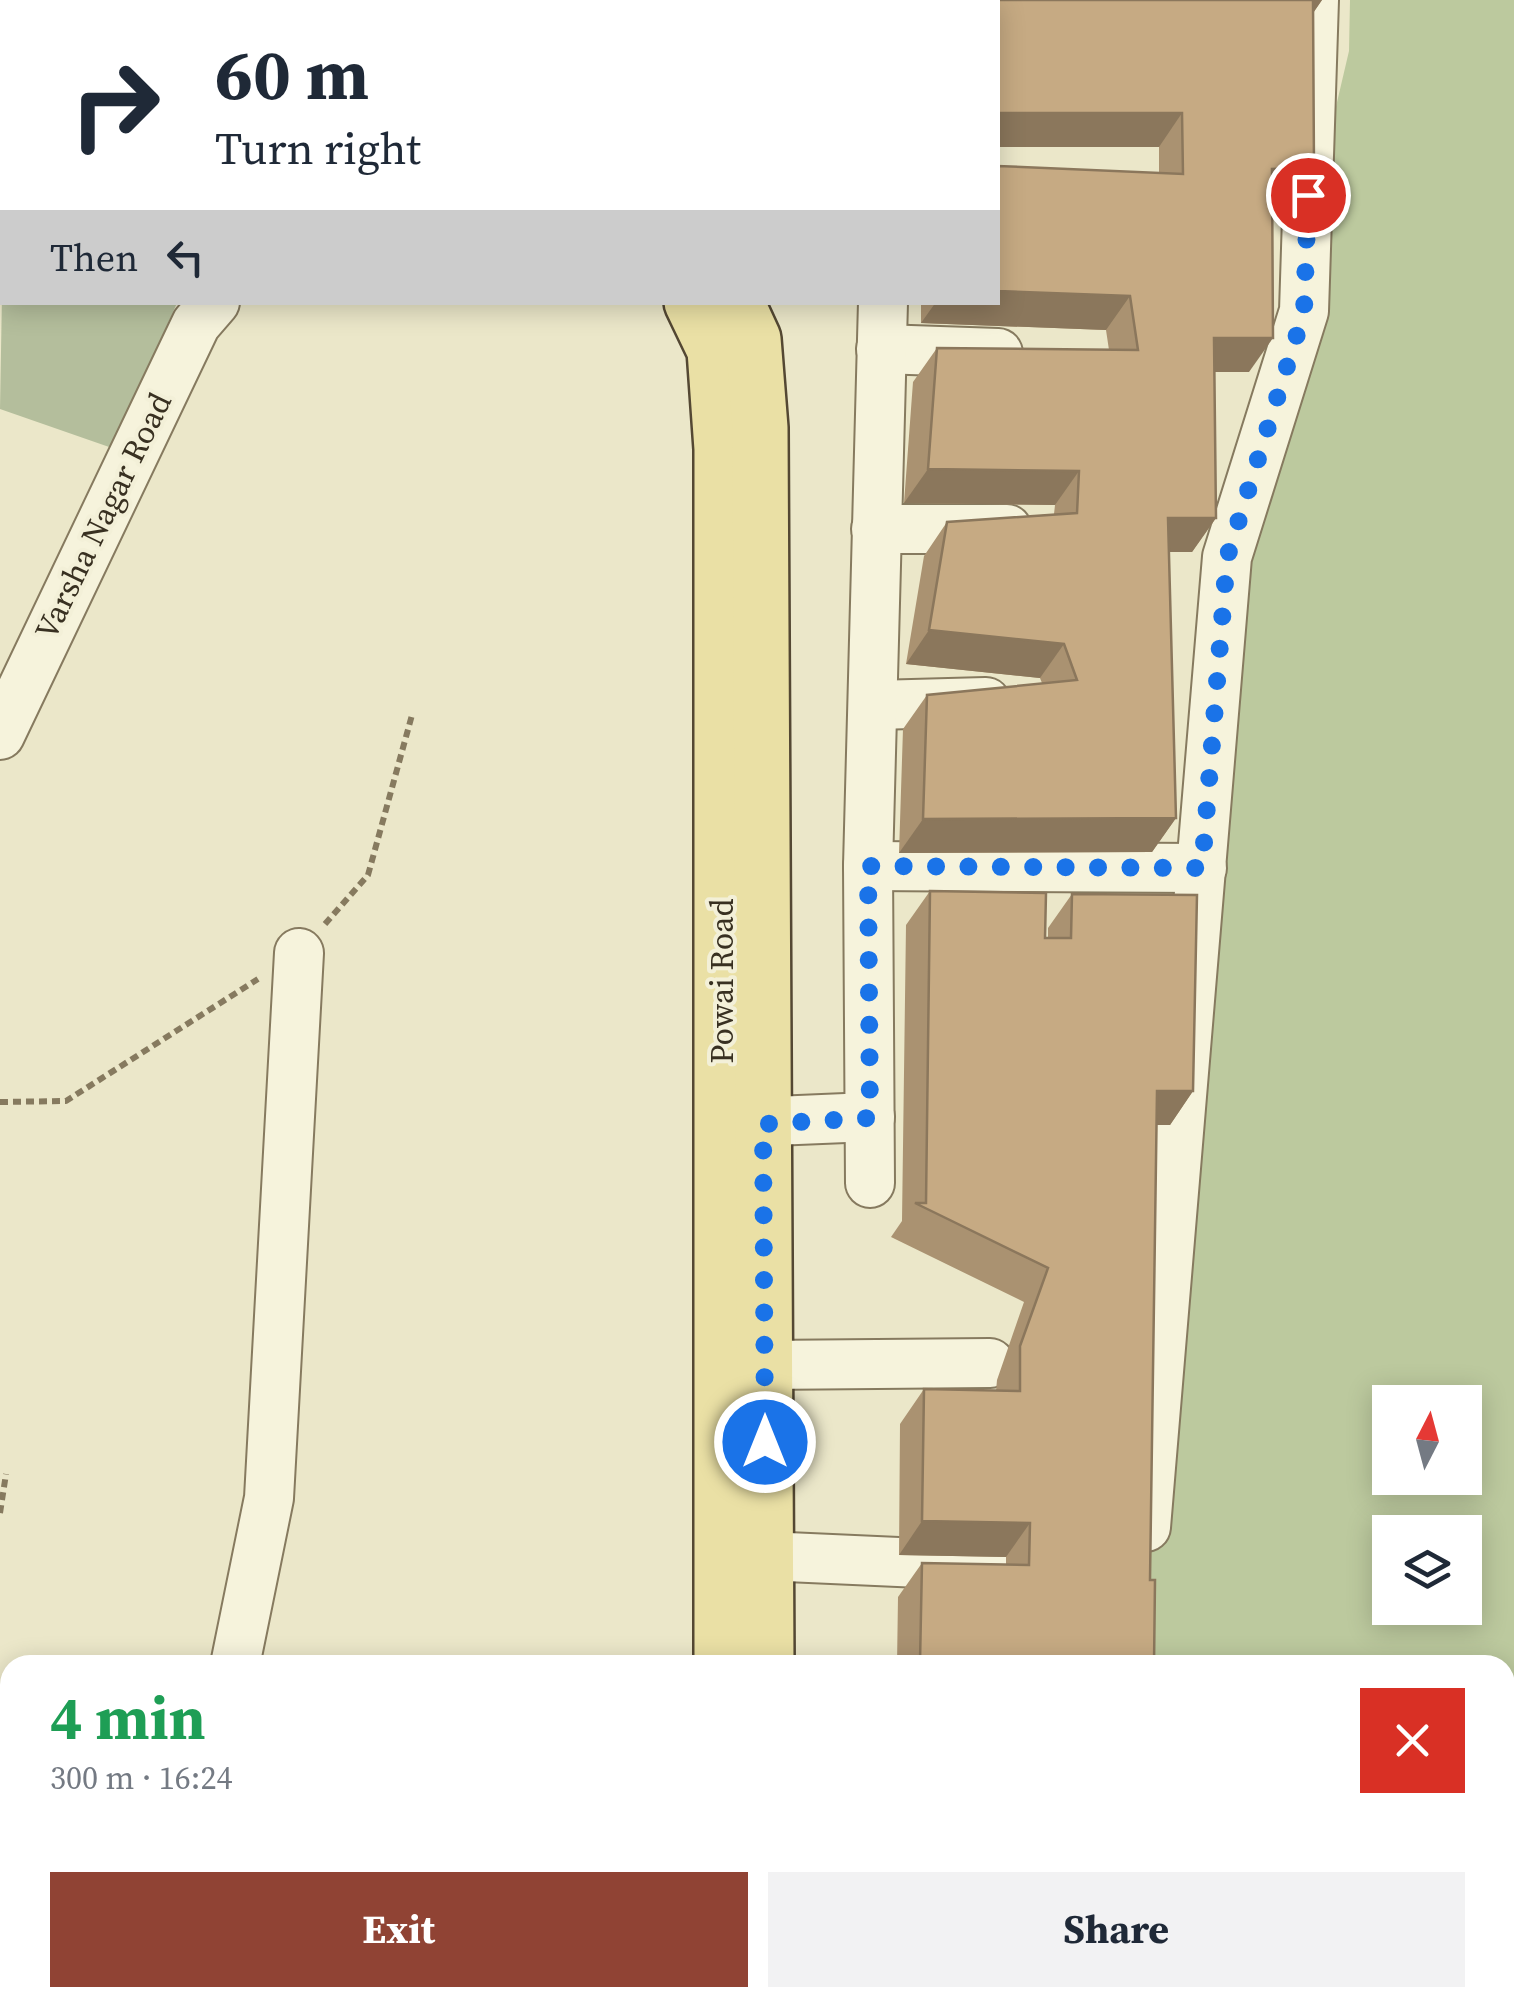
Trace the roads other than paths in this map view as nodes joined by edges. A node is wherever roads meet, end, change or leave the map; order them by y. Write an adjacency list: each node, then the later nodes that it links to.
1 (1314, 0): 12 (street)
2 (212, 305): 10 (street, Varsha Nagar Road)
3 (708, 305): 15 (main road, Powai Road)
4 (882, 326): 5 (street); 6 (street)
5 (1050, 354)
6 (876, 529): 7 (street); 9 (street)
7 (1029, 529)
8 (1032, 700): 9 (street)
9 (875, 705): 11 (street)
10 (0, 734)
11 (868, 866): 12 (street); 14 (street)
12 (1202, 868): 21 (street)
13 (300, 953): 22 (street)
14 (870, 1118): 15 (street); 16 (street)
15 (742, 1124): 18 (main road, Powai Road); 23 (main road, Powai Road)
16 (870, 1183)
17 (990, 1363): 18 (street)
18 (764, 1366): 19 (main road, Powai Road)
19 (765, 1556): 20 (street); 24 (main road, Powai Road)
20 (996, 1566)
21 (1142, 1568)
22 (237, 1655)
23 (722, 1655)
24 (766, 1655)

